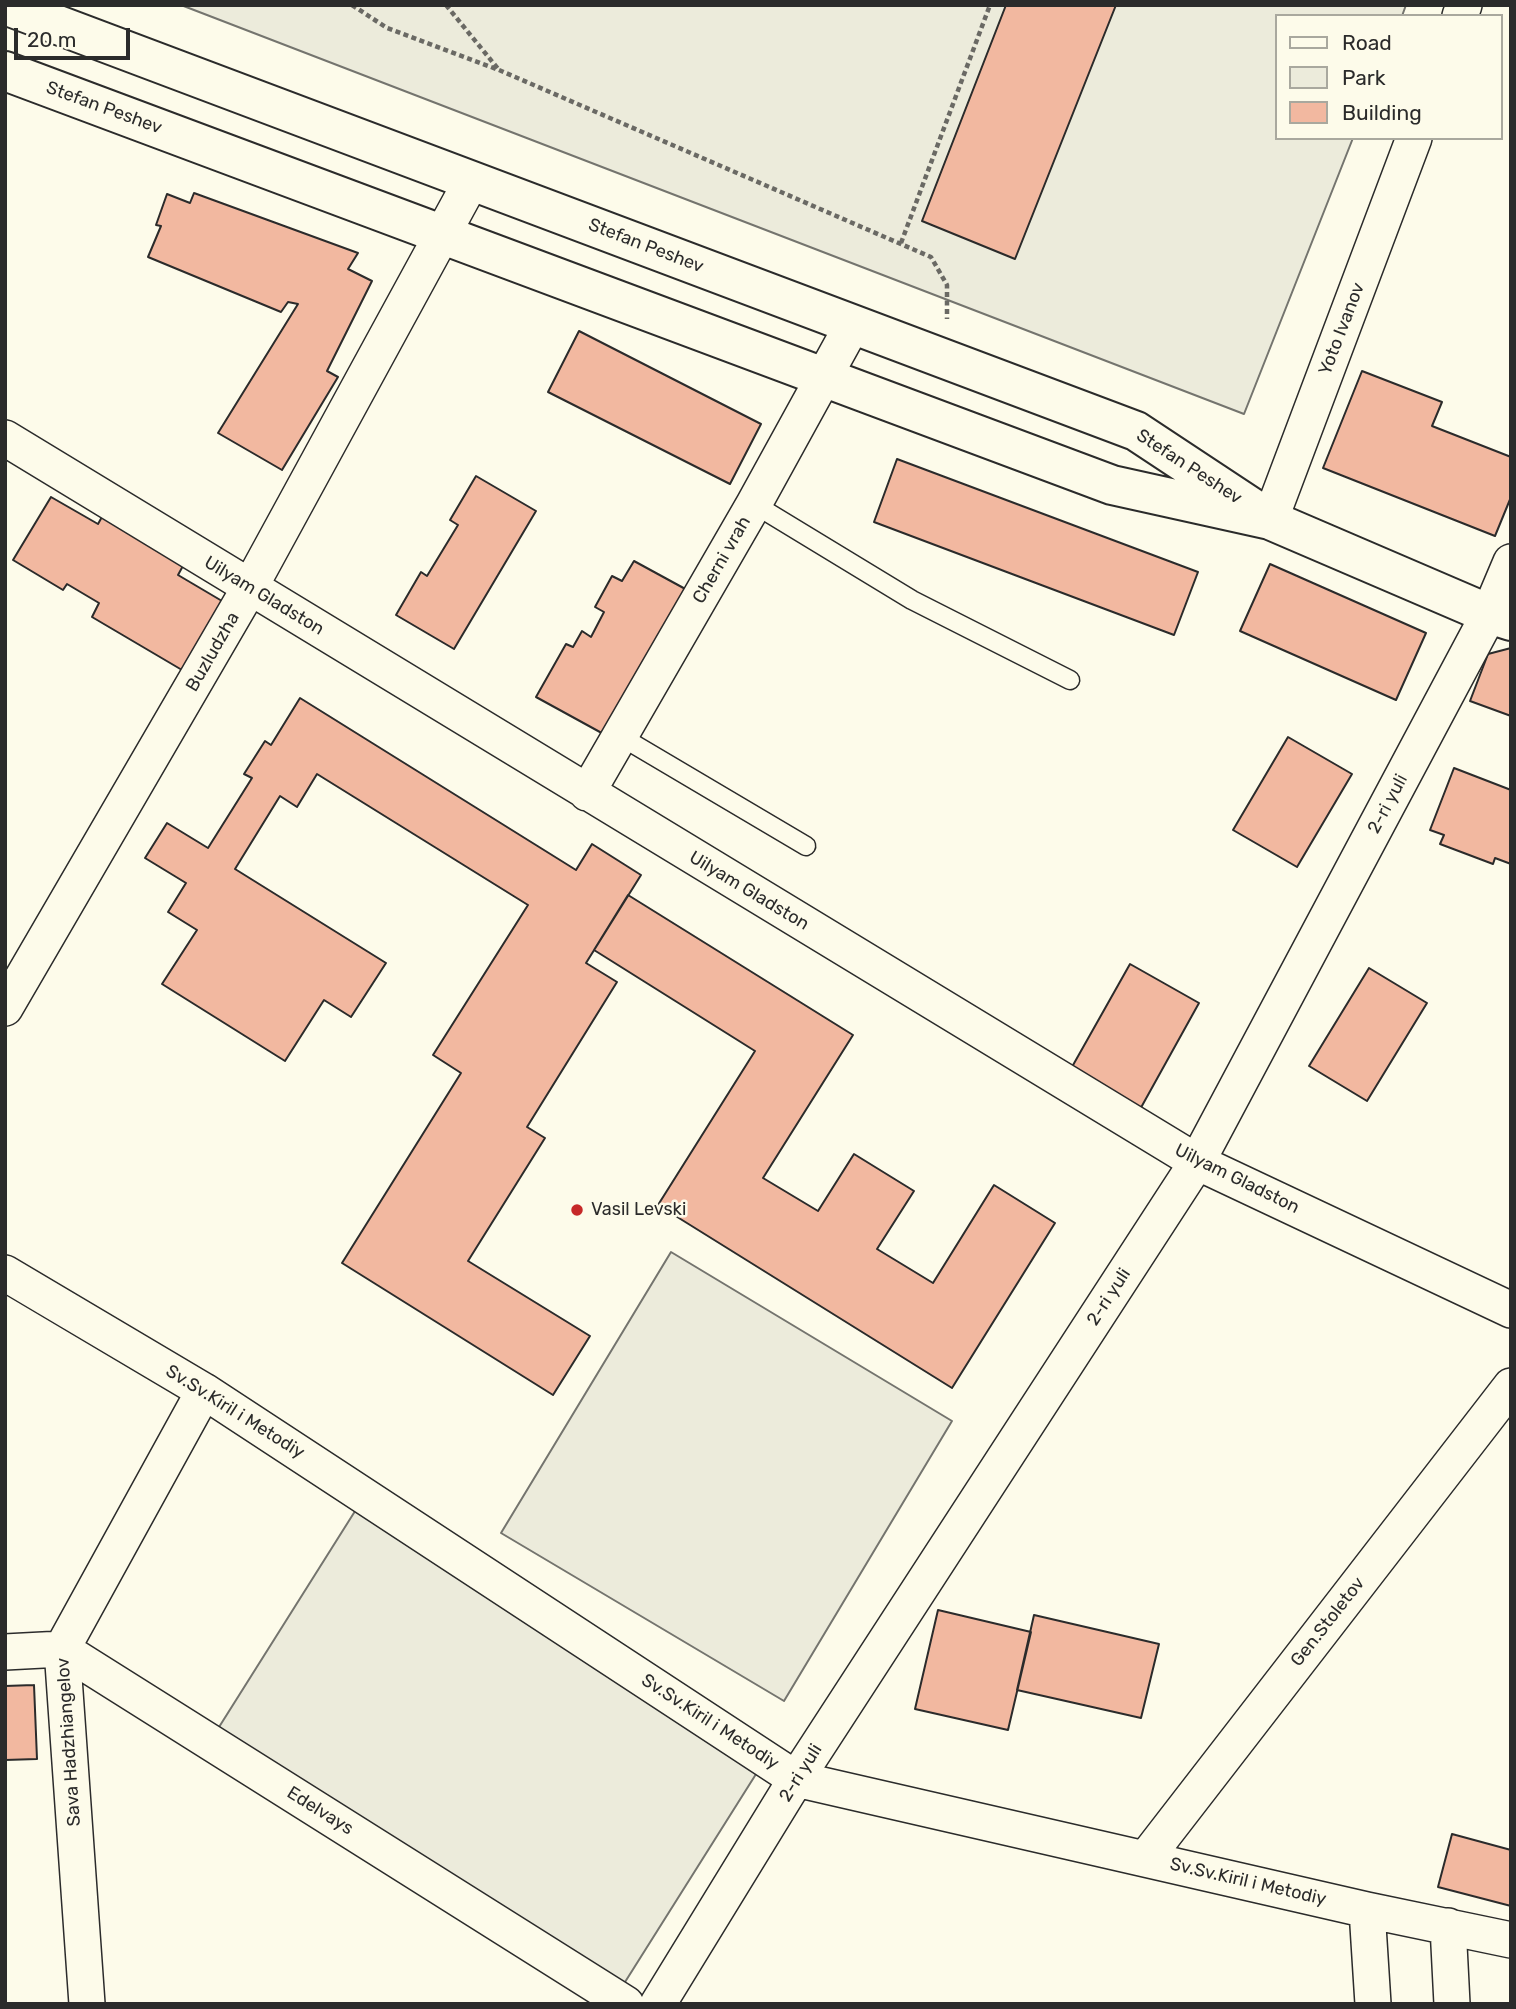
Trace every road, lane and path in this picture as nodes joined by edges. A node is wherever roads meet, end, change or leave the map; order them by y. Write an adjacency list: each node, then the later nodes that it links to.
1 (5, 5): 8 (street, Stefan Peshev)
2 (352, 5): 5 (path)
3 (446, 5): 5 (path)
4 (990, 5): 10 (path)
5 (499, 70): 10 (path)
6 (5, 71): 9 (street, Stefan Peshev)
7 (1413, 140): 16 (street, Yoto Ivanov)
8 (472, 180): 9 (street, Buzludzha); 11 (street, Stefan Peshev)
9 (443, 233): 13 (street, Stefan Peshev); 18 (street, Buzludzha)
10 (901, 243): 12 (path)
11 (853, 324): 12 (street, Stefan Peshev); 13 (street, Cherni vrah)
12 (936, 357): 16 (street, Stefan Peshev)
13 (825, 377): 15 (street, Cherni vrah); 16 (street, Stefan Peshev)
14 (5, 438): 18 (street, Uilyam Gladston)
15 (754, 504): 20 (lane); 21 (street, Cherni vrah)
16 (1270, 520): 19 (street, Stefan Peshev)
17 (1511, 562): 19 (street, 2-ri yuli)
18 (250, 587): 22 (street, Uilyam Gladston); 24 (street, Buzludzha)
19 (1500, 618): 25 (street, 2-ri yuli)
20 (1070, 680)
21 (620, 736): 22 (street, Cherni vrah); 23 (lane)
22 (587, 793): 25 (street, Uilyam Gladston)
23 (806, 846)
24 (5, 1008)
25 (1197, 1162): 27 (street, Uilyam Gladston); 32 (street, 2-ri yuli)
26 (5, 1273): 29 (street, Sv.Sv.Kiril i Metodiy)
27 (1511, 1310)
28 (1511, 1386): 33 (street, Gen.Stoletov)
29 (204, 1391): 30 (street, Sava Hadzhiangelov); 32 (street, Sv.Sv.Kiril i Metodiy)
30 (62, 1649): 31 (street); 37 (street, Sava Hadzhiangelov); 38 (street, Edelvays)
31 (5, 1652)
32 (796, 1779): 33 (street, Sv.Sv.Kiril i Metodiy); 39 (street, 2-ri yuli)
33 (1146, 1858): 34 (street, Sv.Sv.Kiril i Metodiy)
34 (1367, 1910): 35 (street, Sv.Sv.Kiril i Metodiy); 40 (street)
35 (1448, 1926): 36 (street, Sv.Sv.Kiril i Metodiy); 41 (street)
36 (1511, 1940)
37 (87, 2004)
38 (626, 2004)
39 (658, 2004)
40 (1373, 2004)
41 (1452, 2004)

